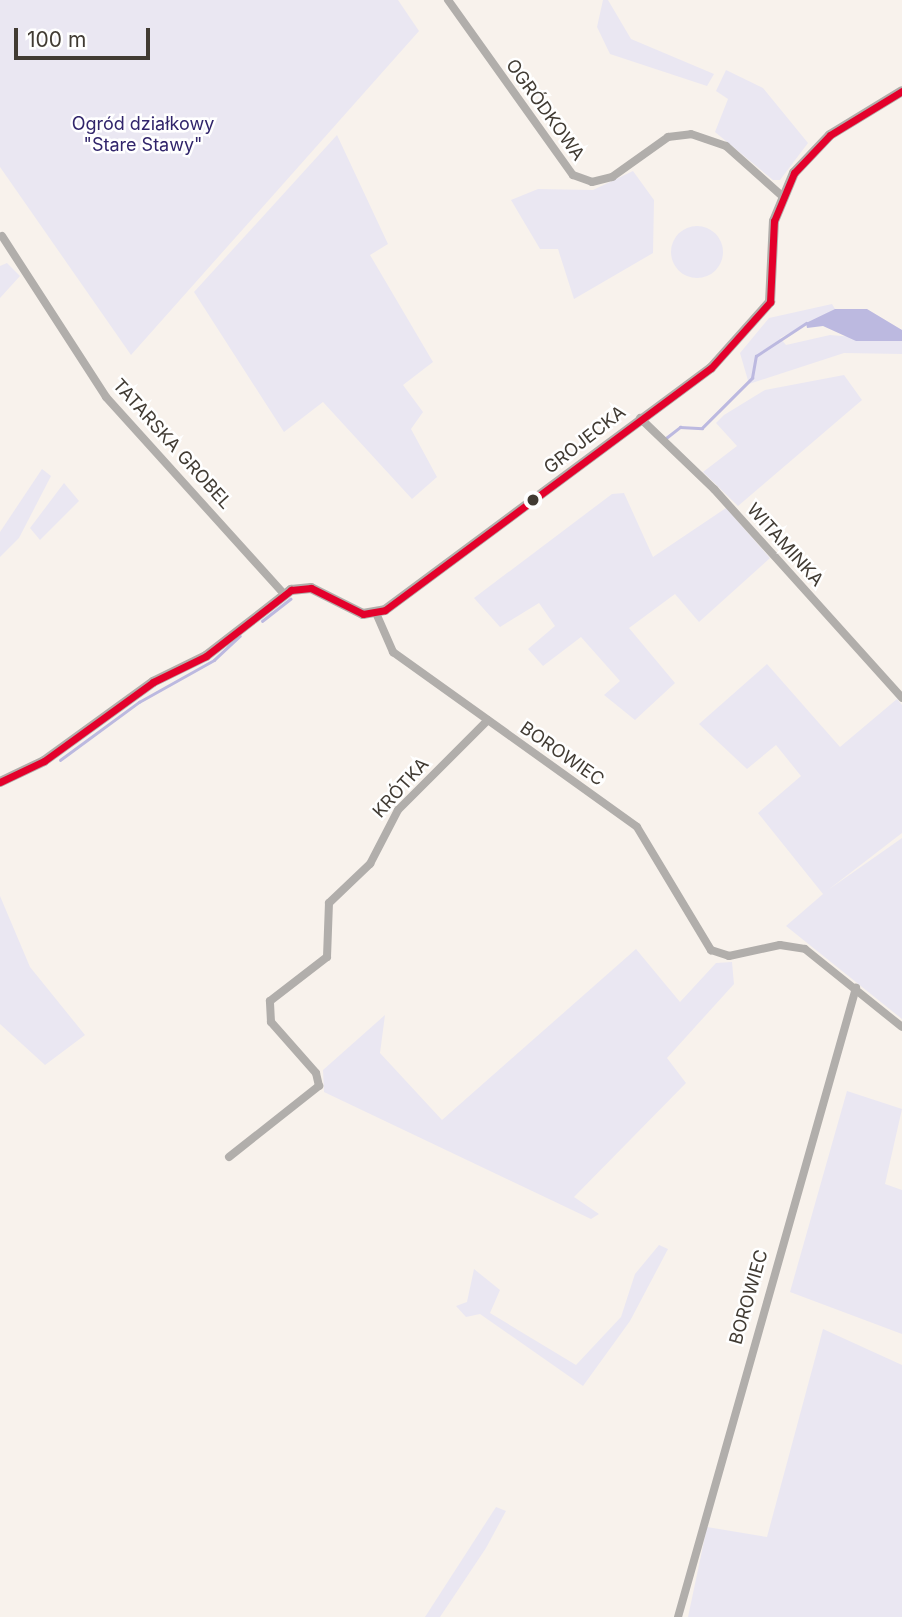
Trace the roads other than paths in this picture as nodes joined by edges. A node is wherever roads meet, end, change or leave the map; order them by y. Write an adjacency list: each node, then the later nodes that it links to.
1 (448, 0): 3 (street, OGRÓDKOWA)
2 (902, 91): 3 (street, GROJECKA)
3 (781, 195): 5 (street, GROJECKA)
4 (2, 236): 6 (street, TATARSKA GROBEL)
5 (640, 418): 7 (street, GROJECKA); 8 (street, WITAMINKA)
6 (284, 594): 7 (street); 10 (street)
7 (376, 613): 9 (street, BOROWIEC)
8 (902, 698)
9 (488, 720): 11 (street, BOROWIEC); 13 (street, KRÓTKA)
10 (0, 782)
11 (856, 988): 12 (street, BOROWIEC); 14 (street, BOROWIEC)
12 (902, 1027)
13 (229, 1157)
14 (678, 1617)

